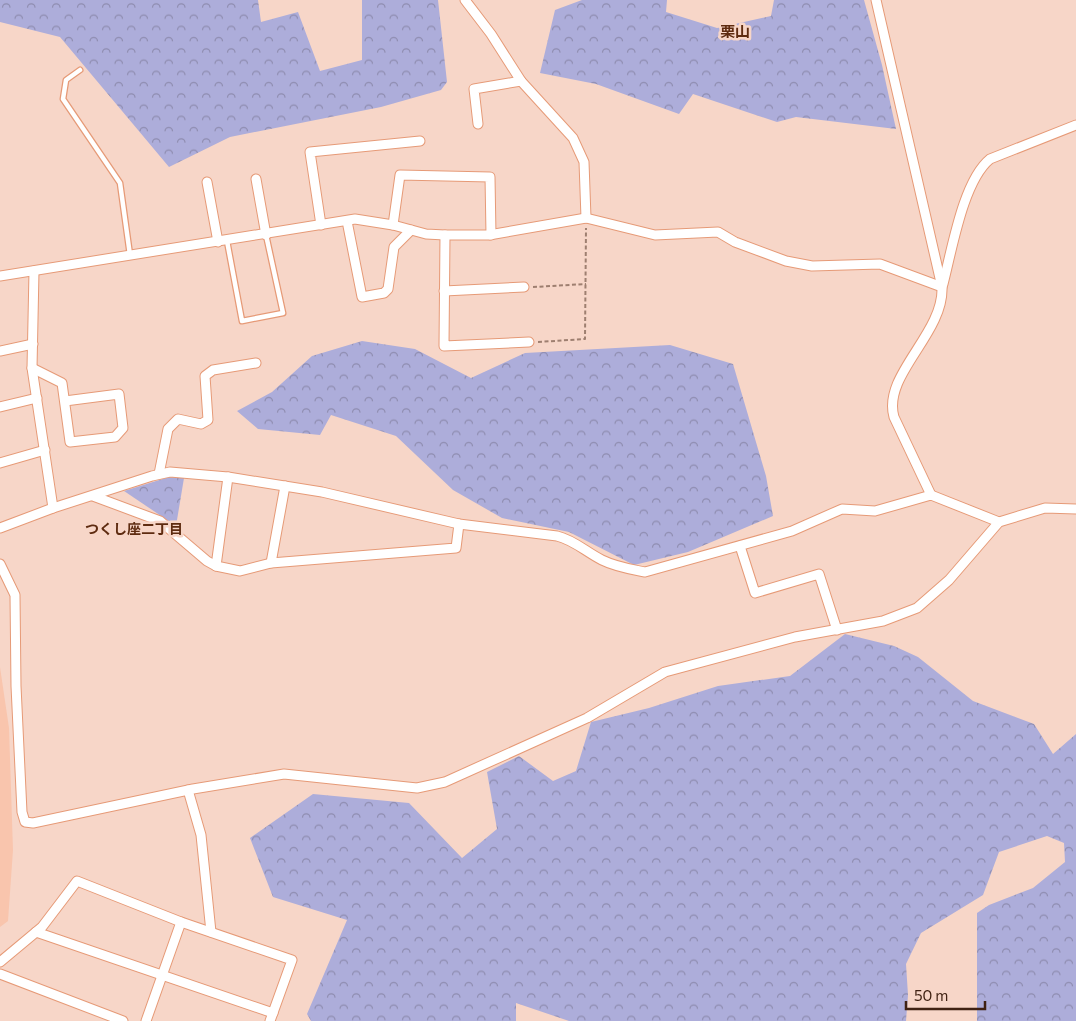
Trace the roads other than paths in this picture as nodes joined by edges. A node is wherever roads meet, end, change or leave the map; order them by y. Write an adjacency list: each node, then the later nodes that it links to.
1 (464, 0): 4 (street)
2 (876, 0): 23 (street)
3 (80, 70): 19 (lane)
4 (521, 81): 5 (street); 10 (street)
5 (478, 124)
6 (1076, 125): 23 (street)
7 (420, 141): 12 (street)
8 (256, 179): 15 (street)
9 (207, 182): 18 (street)
10 (586, 218): 17 (street); 23 (street)
11 (347, 221): 12 (street); 13 (street); 14 (street)
12 (321, 225): 15 (street)
13 (394, 225): 14 (street); 17 (street)
14 (412, 230): 16 (street)
15 (266, 234): 18 (street); 18 (lane)
16 (445, 235): 17 (street); 24 (street)
17 (491, 235)
18 (222, 242): 19 (street)
19 (130, 256): 20 (street)
20 (34, 271): 21 (street); 26 (street)
21 (0, 276)
22 (524, 287): 24 (street)
23 (942, 287): 38 (street)
24 (444, 291): 25 (street)
25 (529, 342)
26 (32, 344): 27 (street); 29 (street)
27 (0, 351)
28 (256, 363): 35 (street)
29 (32, 368): 30 (street); 31 (street)
30 (37, 398): 32 (street); 33 (street)
31 (65, 401): 31 (street)
32 (0, 407)
33 (44, 450): 34 (street); 40 (street)
34 (0, 463)
35 (159, 474): 36 (street); 39 (street)
36 (228, 477): 37 (street); 48 (street)
37 (285, 486): 43 (street); 46 (street)
38 (931, 495): 42 (street); 45 (street)
39 (93, 496): 40 (street); 48 (street)
40 (53, 508): 44 (street)
41 (1076, 509): 42 (street)
42 (999, 522): 49 (street)
43 (459, 524): 45 (street); 46 (street)
44 (0, 528)
45 (740, 546): 49 (street)
46 (272, 563): 48 (street)
47 (0, 564): 50 (street)
48 (216, 566)
49 (837, 630): 50 (street)
50 (188, 790): 53 (street)
51 (181, 922): 52 (street); 53 (street); 56 (street)
52 (36, 932): 54 (street); 56 (street)
53 (211, 932): 57 (street)
54 (0, 962)
55 (0, 974): 58 (street)
56 (162, 975): 57 (street); 59 (street)
57 (272, 1017)
58 (123, 1021)
59 (146, 1021)

